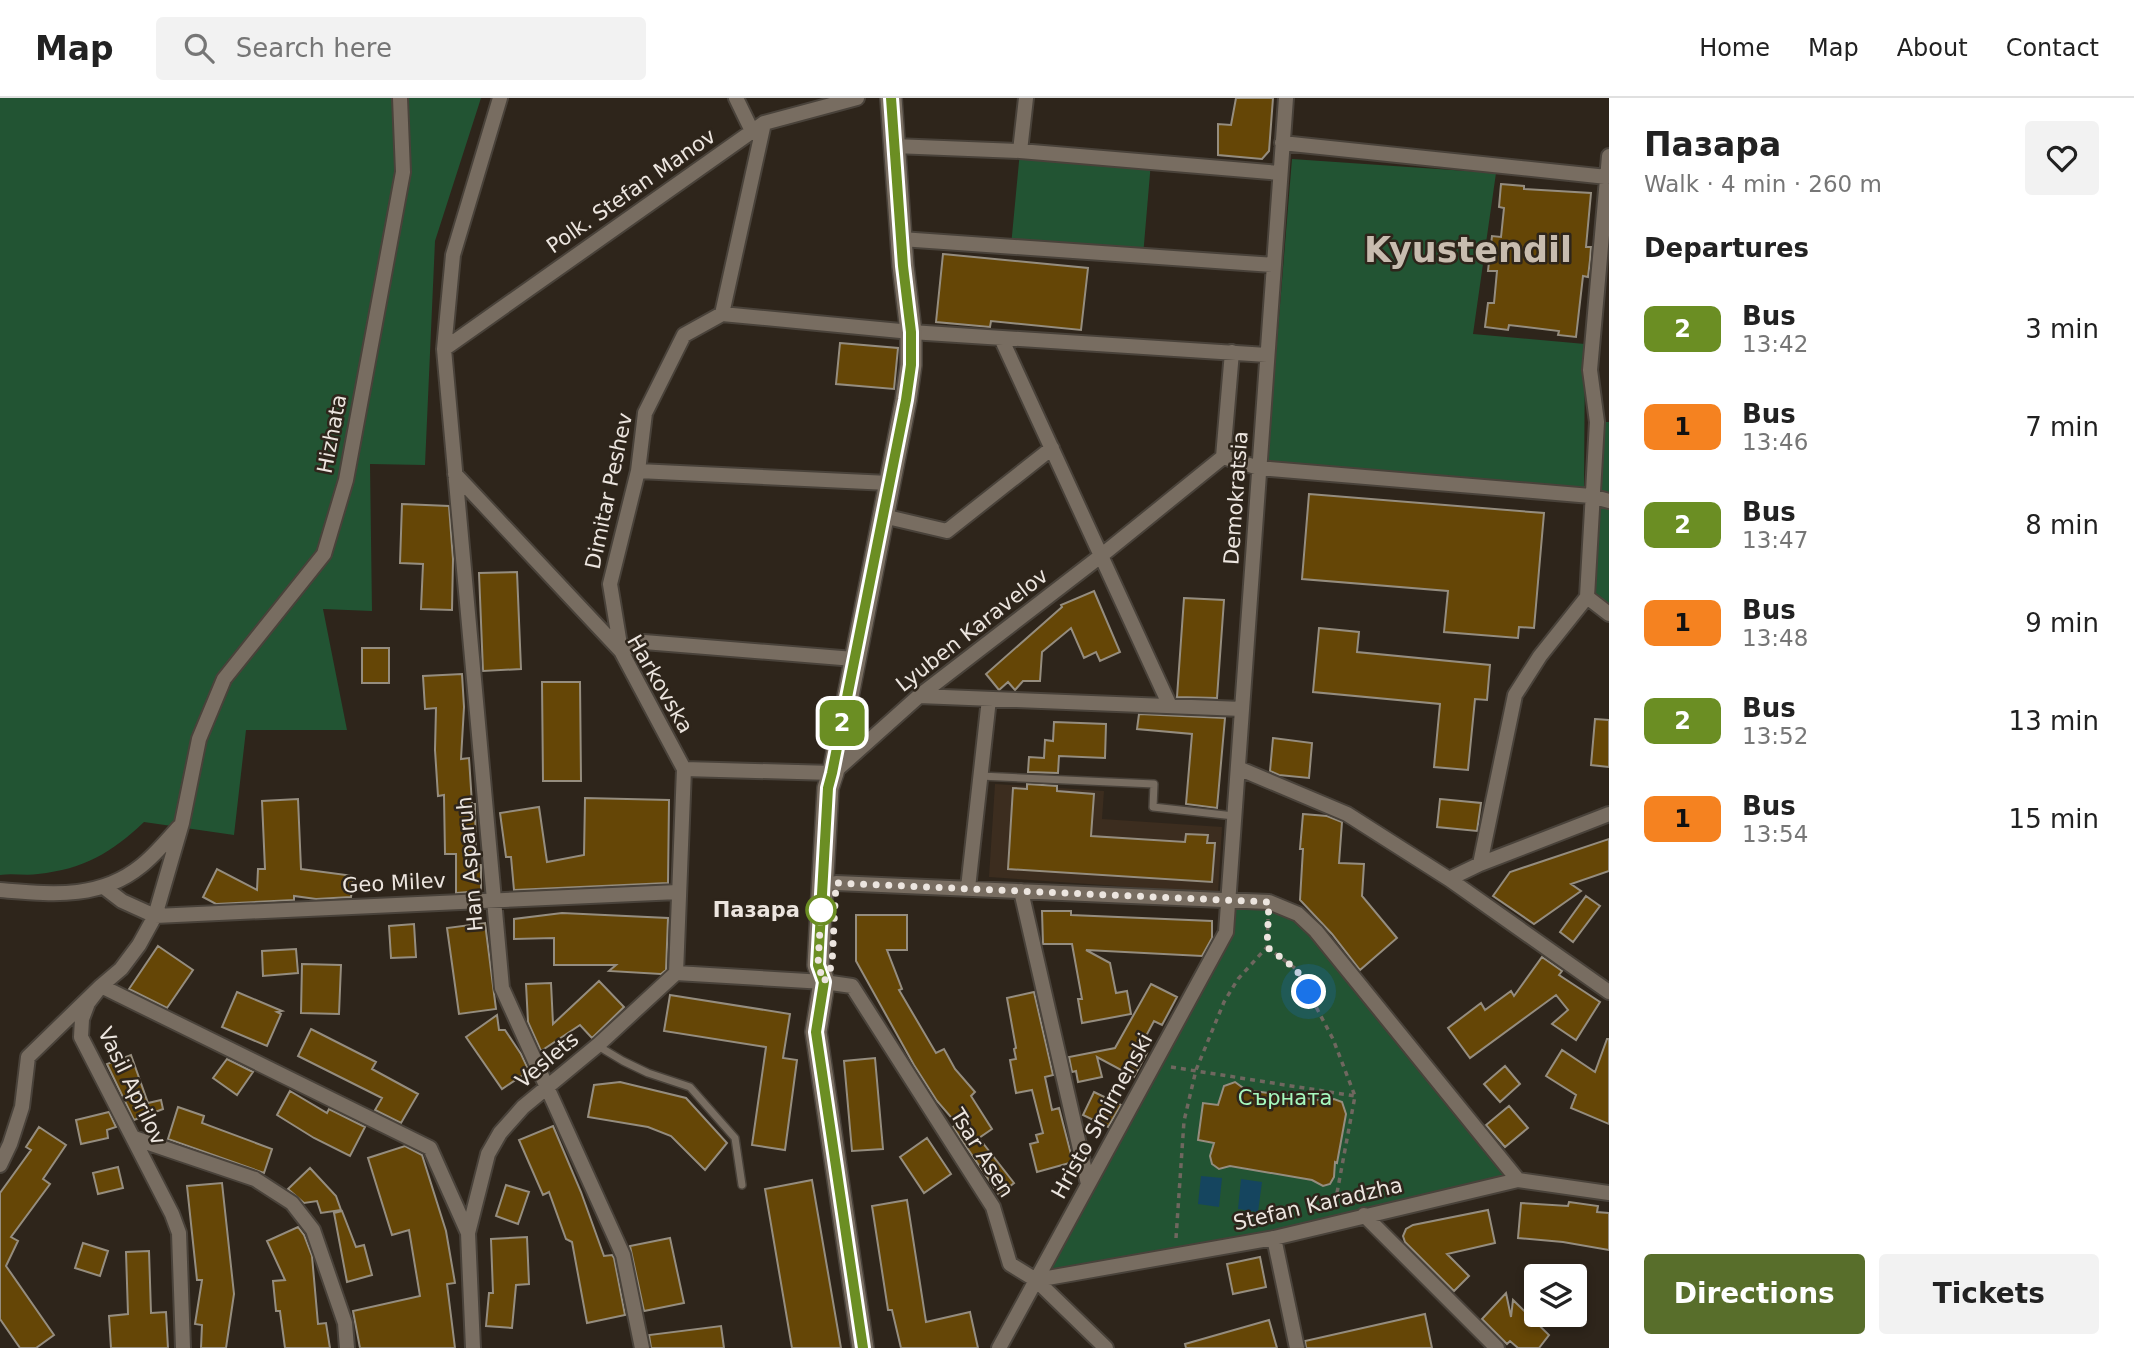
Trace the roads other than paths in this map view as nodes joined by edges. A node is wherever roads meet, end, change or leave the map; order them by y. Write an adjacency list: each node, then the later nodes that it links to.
1 (400, 98): 42 (street, Hizhata)
2 (500, 98): 20 (street, Han Asparuh)
3 (736, 98): 8 (street)
4 (857, 98): 8 (street, Polk. Stefan Manov)
5 (891, 98): 10 (main road)
6 (1026, 98): 11 (street)
7 (1286, 98): 9 (street, Demokratsia)
8 (758, 127): 17 (street); 20 (street, Polk. Stefan Manov)
9 (1282, 143): 13 (street, Demokratsia); 14 (street)
10 (894, 146): 11 (street); 15 (main road)
11 (1020, 151): 13 (street)
12 (1609, 156): 14 (street)
13 (1280, 173): 16 (street, Demokratsia)
14 (1607, 177): 23 (street)
15 (901, 239): 16 (street); 18 (main road)
16 (1274, 265): 22 (street, Demokratsia)
17 (722, 314): 18 (street); 27 (street, Dimitar Peshev)
18 (911, 332): 19 (street); 29 (main road)
19 (1001, 338): 21 (street); 24 (street)
20 (443, 349): 28 (street, Han Asparuh)
21 (1231, 352): 22 (street); 25 (street)
22 (1268, 355): 26 (street, Demokratsia)
23 (1603, 422): 30 (street)
24 (1052, 448): 32 (street); 33 (street)
25 (1223, 457): 26 (street); 33 (street, Lyuben Karavelov)
26 (1259, 468): 30 (street); 41 (street, Demokratsia)
27 (638, 471): 29 (street); 36 (street, Dimitar Peshev)
28 (455, 474): 36 (street, Harkovska); 58 (street, Han Asparuh)
29 (889, 483): 32 (main road)
30 (1591, 496): 31 (street); 34 (street)
31 (1609, 501)
32 (883, 516): 37 (main road)
33 (1102, 555): 38 (street, Lyuben Karavelov); 40 (street)
34 (1587, 597): 35 (street); 50 (street)
35 (1609, 614)
36 (621, 651): 37 (street); 44 (street, Harkovska)
37 (854, 659): 45 (main road)
38 (919, 696): 39 (street); 45 (street, Lyuben Karavelov)
39 (989, 699): 40 (street); 46 (street)
40 (1170, 706): 41 (street)
41 (1242, 709): 43 (street, Demokratsia)
42 (200, 739): 49 (street, Vasil Aprilov)
43 (1238, 768): 48 (street, Demokratsia); 51 (street)
44 (684, 769): 45 (street); 57 (street)
45 (832, 773): 52 (main road); 62 (main road)
46 (981, 776): 48 (lane); 54 (street)
47 (1609, 814): 50 (street)
48 (1235, 816): 59 (street, Demokratsia)
49 (182, 823): 53 (street); 60 (street, Vasil Aprilov)
50 (1480, 864): 51 (street)
51 (1448, 879): 64 (street)
52 (836, 883): 54 (street); 62 (main road)
53 (105, 888): 55 (street); 60 (street)
54 (968, 888): 56 (street)
55 (0, 890)
56 (1021, 891): 59 (street); 70 (street)
57 (678, 892): 58 (street, Geo Milev); 61 (street)
58 (495, 899): 60 (street, Geo Milev); 66 (street, Han Asparuh)
59 (1229, 901): 69 (street); 70 (street, Hristo Smirnenski)
60 (155, 916): 63 (street, Vasil Aprilov)
61 (676, 973): 62 (street); 65 (street, Veslets)
62 (824, 982): 76 (street, Tsar Asen); 81 (main road)
63 (101, 986): 67 (street, Vasil Aprilov); 68 (street); 74 (street)
64 (1609, 992)
65 (598, 1045): 66 (street, Veslets); 71 (lane)
66 (547, 1087): 74 (street, Veslets); 80 (street, Han Asparuh)
67 (134, 1138): 77 (street, Vasil Aprilov); 78 (street)
68 (0, 1165)
69 (1518, 1180): 72 (street, Stefan Karadzha); 73 (street, Stefan Karadzha)
70 (1088, 1184): 76 (street, Hristo Smirnenski)
71 (742, 1185)
72 (1608, 1189)
73 (1364, 1215): 75 (street, Stefan Karadzha); 85 (street)
74 (468, 1233): 79 (street, Veslets)
75 (1274, 1238): 76 (street, Stefan Karadzha); 84 (street)
76 (1036, 1279): 82 (street, Hristo Smirnenski); 83 (street, Tsar Asen)
77 (183, 1348)
78 (347, 1348)
79 (473, 1348)
80 (642, 1348)
81 (863, 1348)
82 (999, 1348)
83 (1106, 1348)
84 (1297, 1348)
85 (1497, 1348)

